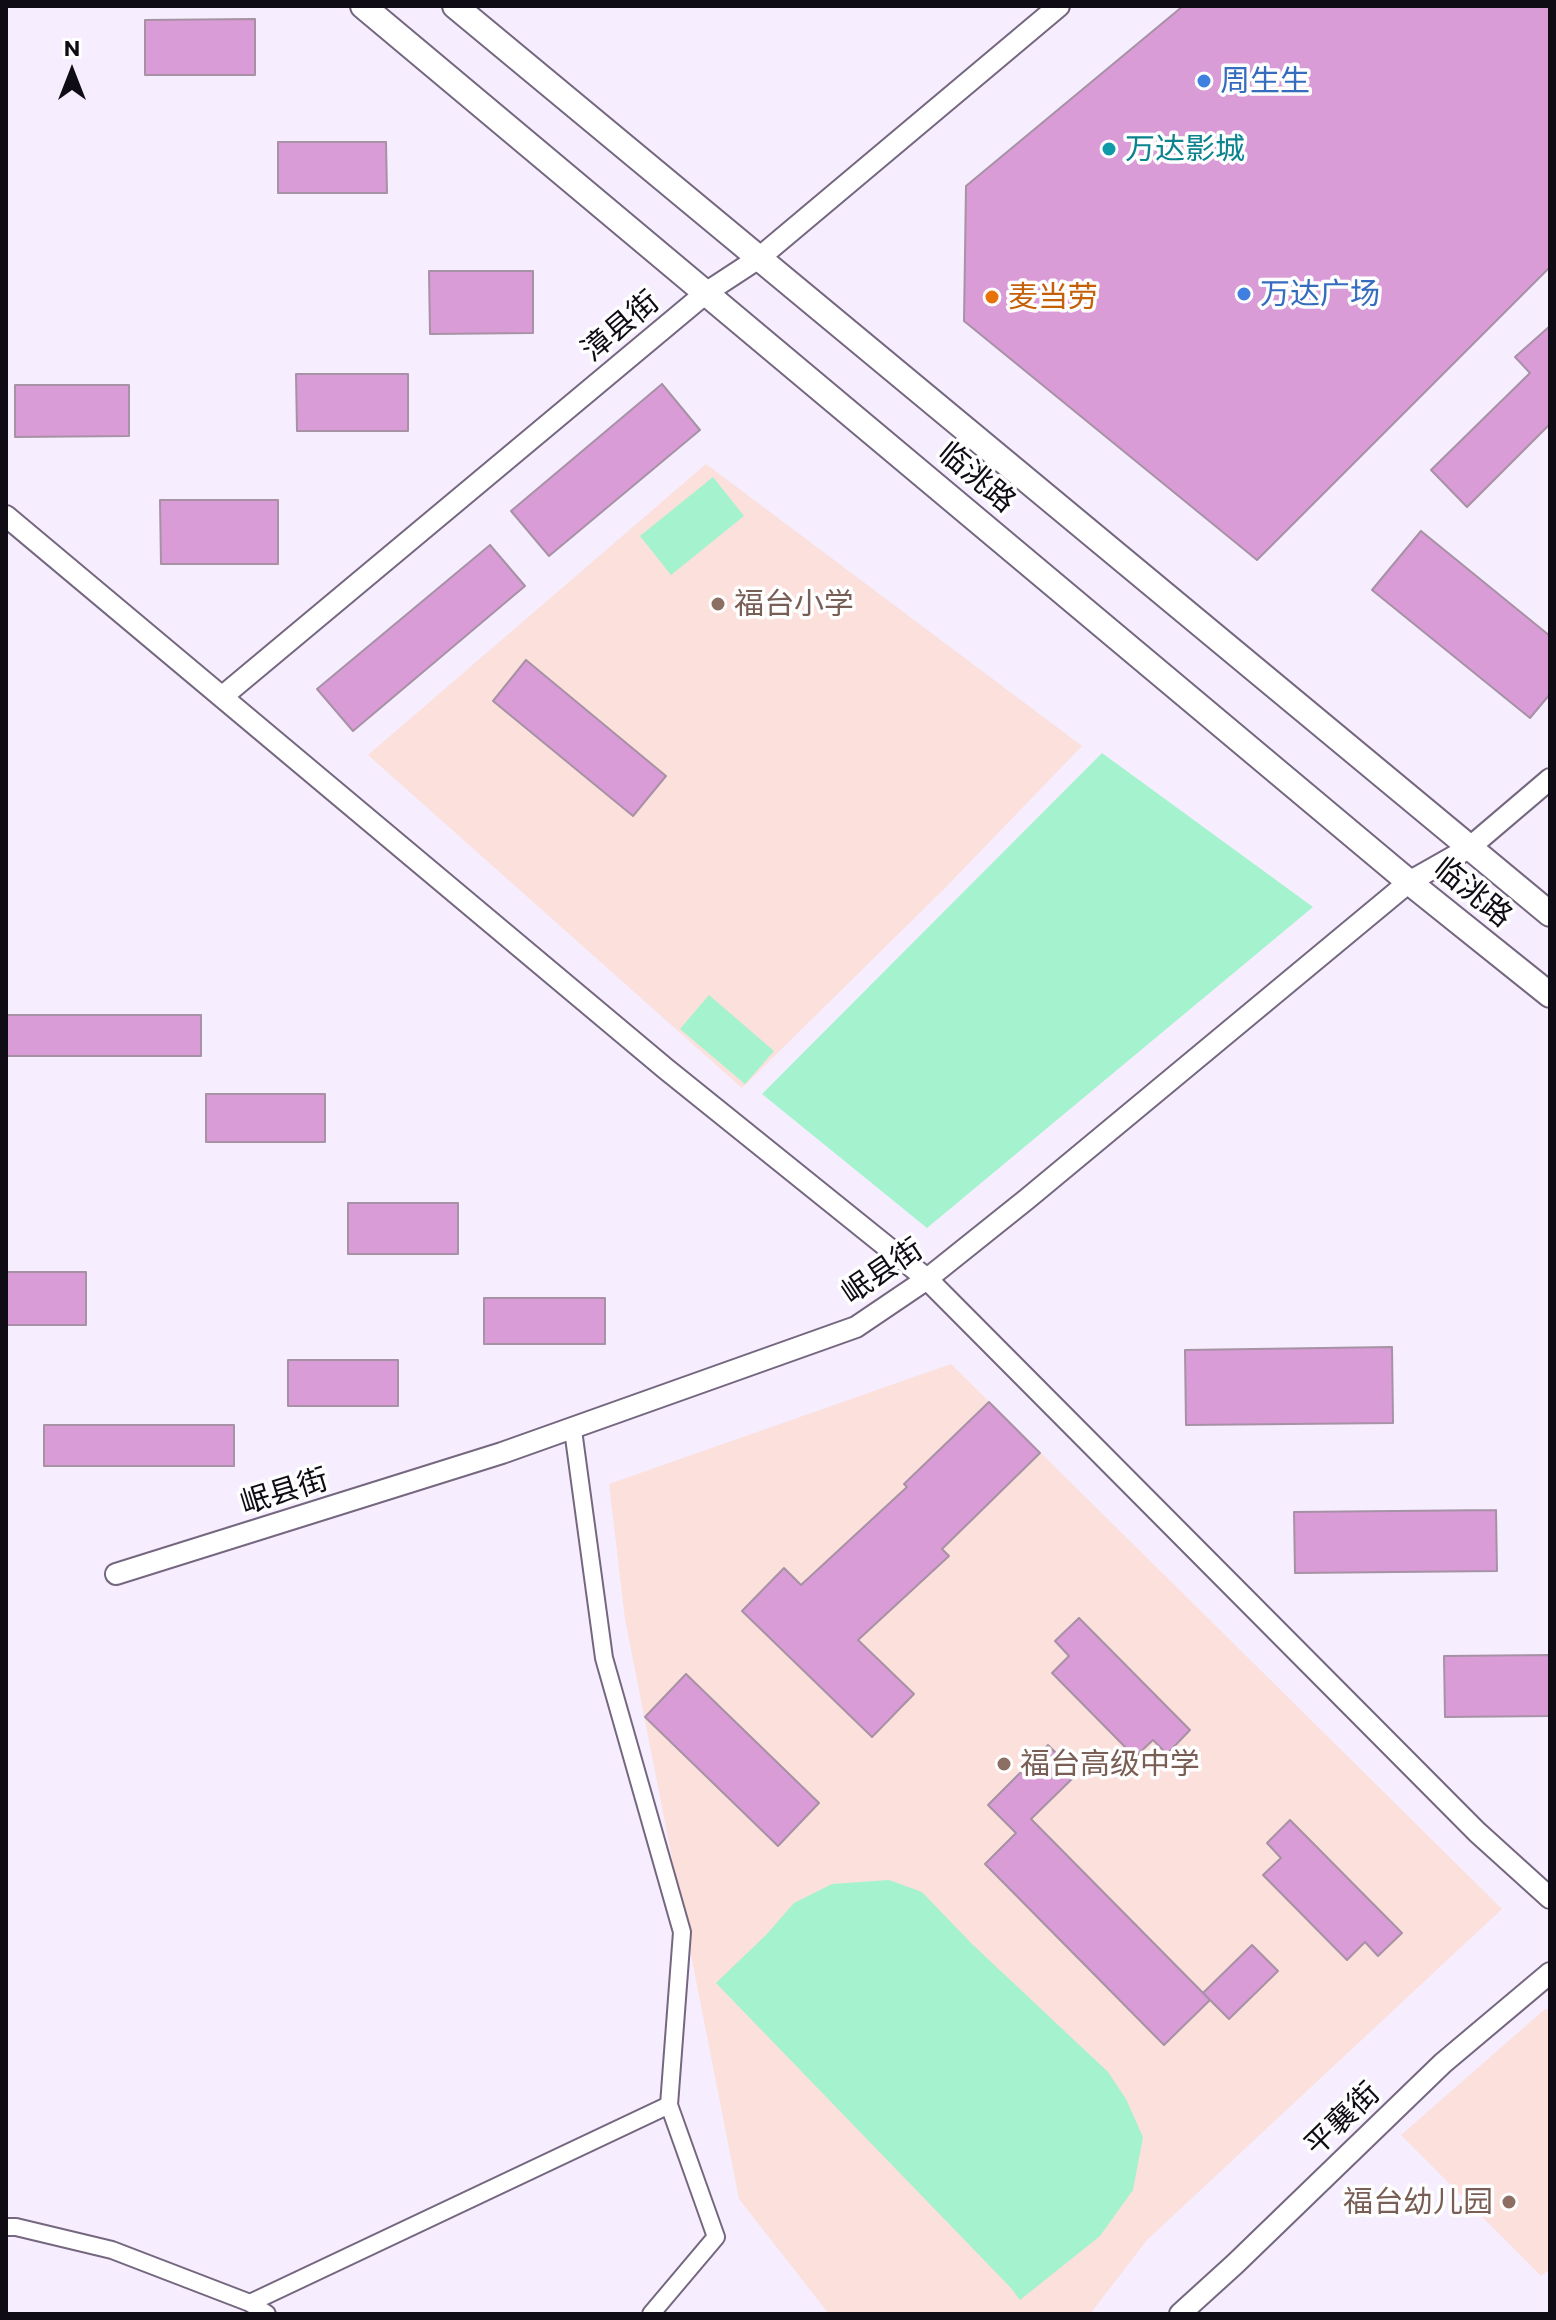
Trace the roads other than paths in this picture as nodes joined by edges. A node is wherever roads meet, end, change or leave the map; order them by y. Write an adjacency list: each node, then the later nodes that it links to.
1 (363, 6): 5 (main road, 临洮路)
2 (455, 6): 4 (main road, 临洮路)
3 (1059, 6): 4 (street, 漳县街)
4 (759, 258): 5 (street, 漳县街); 9 (main road, 临洮路)
5 (707, 292): 7 (street, 漳县街); 10 (main road, 临洮路)
6 (6, 516): 7 (street)
7 (223, 696): 13 (street)
8 (1550, 779): 9 (street, 岷县街)
9 (1469, 848): 10 (street, 岷县街); 11 (main road, 临洮路)
10 (1409, 882): 12 (main road, 临洮路); 13 (street, 岷县街)
11 (1550, 914)
12 (1550, 995)
13 (927, 1279): 14 (street, 岷县街); 16 (street)
14 (573, 1430): 15 (street, 岷县街); 18 (street)
15 (116, 1574)
16 (1550, 1898)
17 (1550, 1973): 23 (street, 平襄街)
18 (669, 2105): 20 (street); 22 (street)
19 (6, 2227): 20 (street)
20 (250, 2303): 21 (street)
21 (267, 2314)
22 (651, 2314)
23 (1180, 2314)

